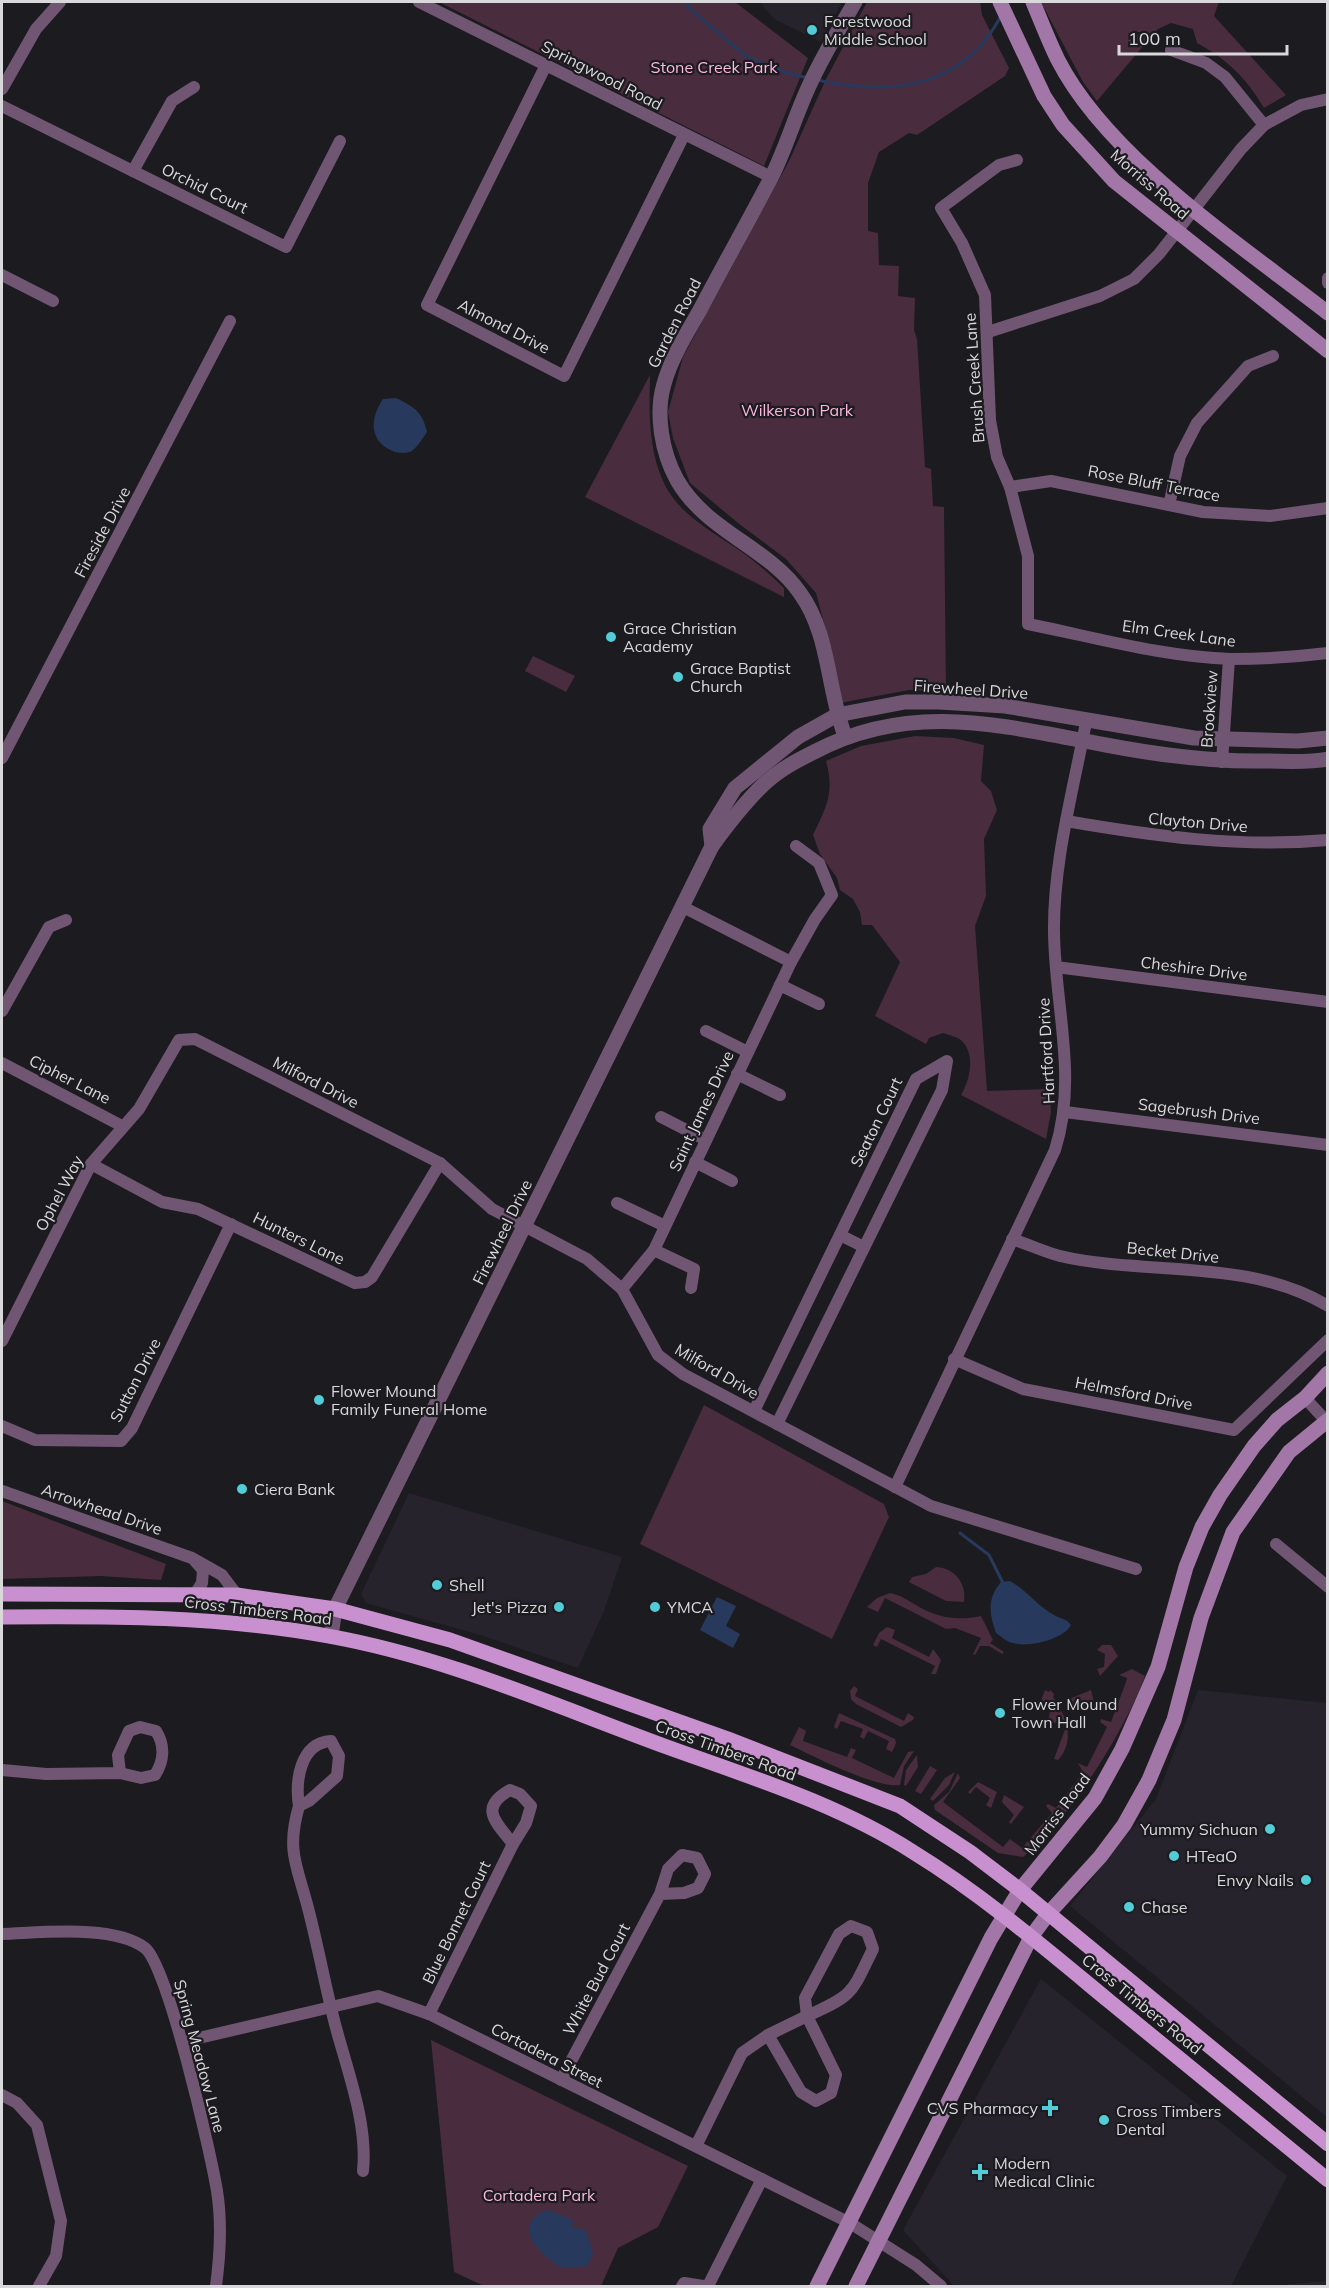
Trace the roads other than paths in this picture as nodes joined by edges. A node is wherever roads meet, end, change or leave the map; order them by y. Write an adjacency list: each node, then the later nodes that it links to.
1 (60, 2): 9 (street)
2 (419, 2): 7 (street, Springwood Road)
3 (855, 2): 17 (street, Garden Road)
4 (1000, 2): 19 (main road, Morriss Road)
5 (1033, 2): 18 (main road, Morriss Road)
6 (1171, 50): 12 (street)
7 (546, 65): 13 (street, Springwood Road); 13 (street, Almond Drive)
8 (194, 87): 16 (street)
9 (2, 89)
10 (1328, 99): 12 (street)
11 (2, 106): 16 (street, Orchid Court)
12 (1264, 125): 18 (street)
13 (684, 135): 17 (street, Springwood Road)
14 (340, 141): 16 (street, Orchid Court)
15 (1017, 160): 26 (street, Brush Creek Lane)
16 (133, 171)
17 (771, 177): 35 (street, Garden Road)
18 (1195, 209): 19 (street); 24 (main road, Morriss Road)
19 (1176, 231): 26 (street); 27 (main road, Morriss Road)
20 (2, 275): 23 (street)
21 (1328, 278): 22 (street)
22 (1328, 283)
23 (53, 301)
24 (1328, 313)
25 (230, 321): 41 (street, Fireside Drive)
26 (988, 332): 29 (street, Brush Creek Lane)
27 (1328, 351)
28 (1273, 356): 30 (street)
29 (1010, 487): 30 (street, Rose Bluff Terrace); 32 (street, Brush Creek Lane)
30 (1169, 505): 31 (street, Rose Bluff Terrace)
31 (1328, 508)
32 (1028, 624): 34 (street, Elm Creek Lane)
33 (1328, 653): 34 (street, Elm Creek Lane)
34 (1229, 658): 40 (street, Brookview)
35 (837, 715): 36 (street, Firewheel Drive); 37 (street, Garden Road); 46 (street, Firewheel Drive)
36 (1086, 722): 39 (street, Hartford Drive); 40 (street, Firewheel Drive)
37 (845, 735): 39 (street, Firewheel Drive); 46 (street, Firewheel Drive)
38 (1328, 738): 40 (street, Firewheel Drive)
39 (1082, 741): 43 (street, Firewheel Drive); 44 (street, Hartford Drive)
40 (1224, 741): 43 (street, Brookview)
41 (2, 758)
42 (1328, 759): 43 (street, Firewheel Drive)
43 (1222, 762)
44 (1066, 821): 45 (street, Clayton Drive); 51 (street, Hartford Drive)
45 (1328, 840)
46 (712, 846): 48 (street, Firewheel Drive)
47 (796, 846): 50 (street, Saint James Drive)
48 (683, 907): 50 (street); 74 (street, Firewheel Drive)
49 (66, 920): 55 (street)
50 (791, 962): 52 (street, Saint James Drive)
51 (1056, 967): 53 (street, Cheshire Drive); 62 (street, Hartford Drive)
52 (780, 985): 54 (street); 58 (street, Saint James Drive)
53 (1328, 1002)
54 (819, 1004)
55 (2, 1011)
56 (706, 1031): 58 (street)
57 (179, 1040): 64 (street, Ophel Way); 68 (street, Milford Drive)
58 (748, 1052): 60 (street, Saint James Drive)
59 (2, 1063): 64 (street, Cipher Lane)
60 (737, 1074): 61 (street); 65 (street, Saint James Drive)
61 (780, 1095)
62 (1065, 1112): 66 (street, Sagebrush Drive); 76 (street, Hartford Drive)
63 (661, 1117): 65 (street)
64 (122, 1126): 69 (street, Ophel Way)
65 (706, 1140): 67 (street, Saint James Drive)
66 (1328, 1145)
67 (695, 1162): 70 (street); 73 (street, Saint James Drive)
68 (440, 1163): 72 (street, Hunters Lane); 74 (street, Milford Drive)
69 (91, 1164): 72 (street, Hunters Lane); 83 (street, Ophel Way)
70 (732, 1181)
71 (617, 1203): 73 (street)
72 (231, 1224): 90 (street, Sutton Drive)
73 (665, 1226): 78 (street, Saint James Drive)
74 (524, 1228): 80 (street, Milford Drive); 100 (street, Firewheel Drive)
75 (840, 1234): 77 (street); 77 (street, Seaton Court); 87 (street, Seaton Court)
76 (1012, 1239): 81 (street, Becket Drive); 84 (street, Hartford Drive)
77 (864, 1247): 89 (street, Seaton Court)
78 (654, 1250): 79 (street); 80 (street, Saint James Drive)
79 (691, 1288)
80 (622, 1289): 87 (street, Milford Drive)
81 (1328, 1306)
82 (1328, 1340): 84 (street, Helmsford Drive)
83 (2, 1341)
84 (954, 1359): 91 (street, Hartford Drive)
85 (1328, 1373): 86 (main road, Morriss Road)
86 (1305, 1398): 88 (street); 111 (main road, Morriss Road)
87 (754, 1411): 89 (street, Milford Drive)
88 (1327, 1421): 113 (main road)
89 (777, 1424): 91 (street, Milford Drive)
90 (2, 1426)
91 (895, 1487): 95 (street, Milford Drive)
92 (2, 1491): 94 (street, Arrowhead Drive)
93 (1276, 1544): 96 (street)
94 (192, 1558): 98 (street, Arrowhead Drive); 99 (street)
95 (1136, 1569)
96 (1328, 1587)
97 (2, 1594): 99 (main road, Cross Timbers Road)
98 (237, 1595): 99 (main road, Cross Timbers Road); 100 (main road, Cross Timbers Road)
99 (194, 1596)
100 (335, 1609): 102 (street, Firewheel Drive); 103 (main road, Cross Timbers Road)
101 (2, 1617): 102 (main road, Cross Timbers Road)
102 (331, 1636): 104 (main road, Cross Timbers Road)
103 (539, 1671): 104 (main road); 105 (main road, Cross Timbers Road)
104 (476, 1675): 106 (main road, Cross Timbers Road)
105 (714, 1734): 106 (main road); 111 (main road, Cross Timbers Road)
106 (705, 1761): 114 (main road, Cross Timbers Road)
107 (2, 1770): 108 (street)
108 (120, 1773): 108 (street)
109 (299, 1806): 109 (street); 117 (street)
110 (513, 1844): 118 (street, Blue Bonnet Court)
111 (1020, 1890): 113 (main road, Cross Timbers Road); 114 (main road, Morriss Road)
112 (660, 1894): 122 (street, White Bud Court)
113 (1048, 1914): 116 (main road); 124 (main road, Cross Timbers Road)
114 (1005, 1916): 116 (main road, Cross Timbers Road); 129 (main road, Morriss Road)
115 (2, 1934): 121 (street, Spring Meadow Lane)
116 (1031, 1936): 128 (main road, Cross Timbers Road); 130 (main road)
117 (330, 2006): 118 (street, Cortadera Street); 121 (street, Cortadera Street); 126 (street)
118 (429, 2014): 122 (street, Cortadera Street)
119 (807, 2016): 119 (street); 120 (street); 120 (street)
120 (768, 2035): 125 (street)
121 (182, 2042): 132 (street, Spring Meadow Lane)
122 (561, 2080): 125 (street, Cortadera Street)
123 (2, 2095): 131 (street)
124 (1328, 2144)
125 (696, 2146): 127 (street, Cortadera Street)
126 (363, 2171)
127 (762, 2179): 129 (street, Cortadera Street); 135 (street)
128 (1328, 2180)
129 (850, 2223): 130 (street, Cortadera Street); 136 (main road, Morriss Road)
130 (879, 2240): 137 (main road); 138 (street, Cortadera Street)
131 (39, 2286)
132 (216, 2286)
133 (682, 2286): 134 (street)
134 (703, 2286)
135 (708, 2286)
136 (817, 2286)
137 (856, 2286)
138 (941, 2286)

